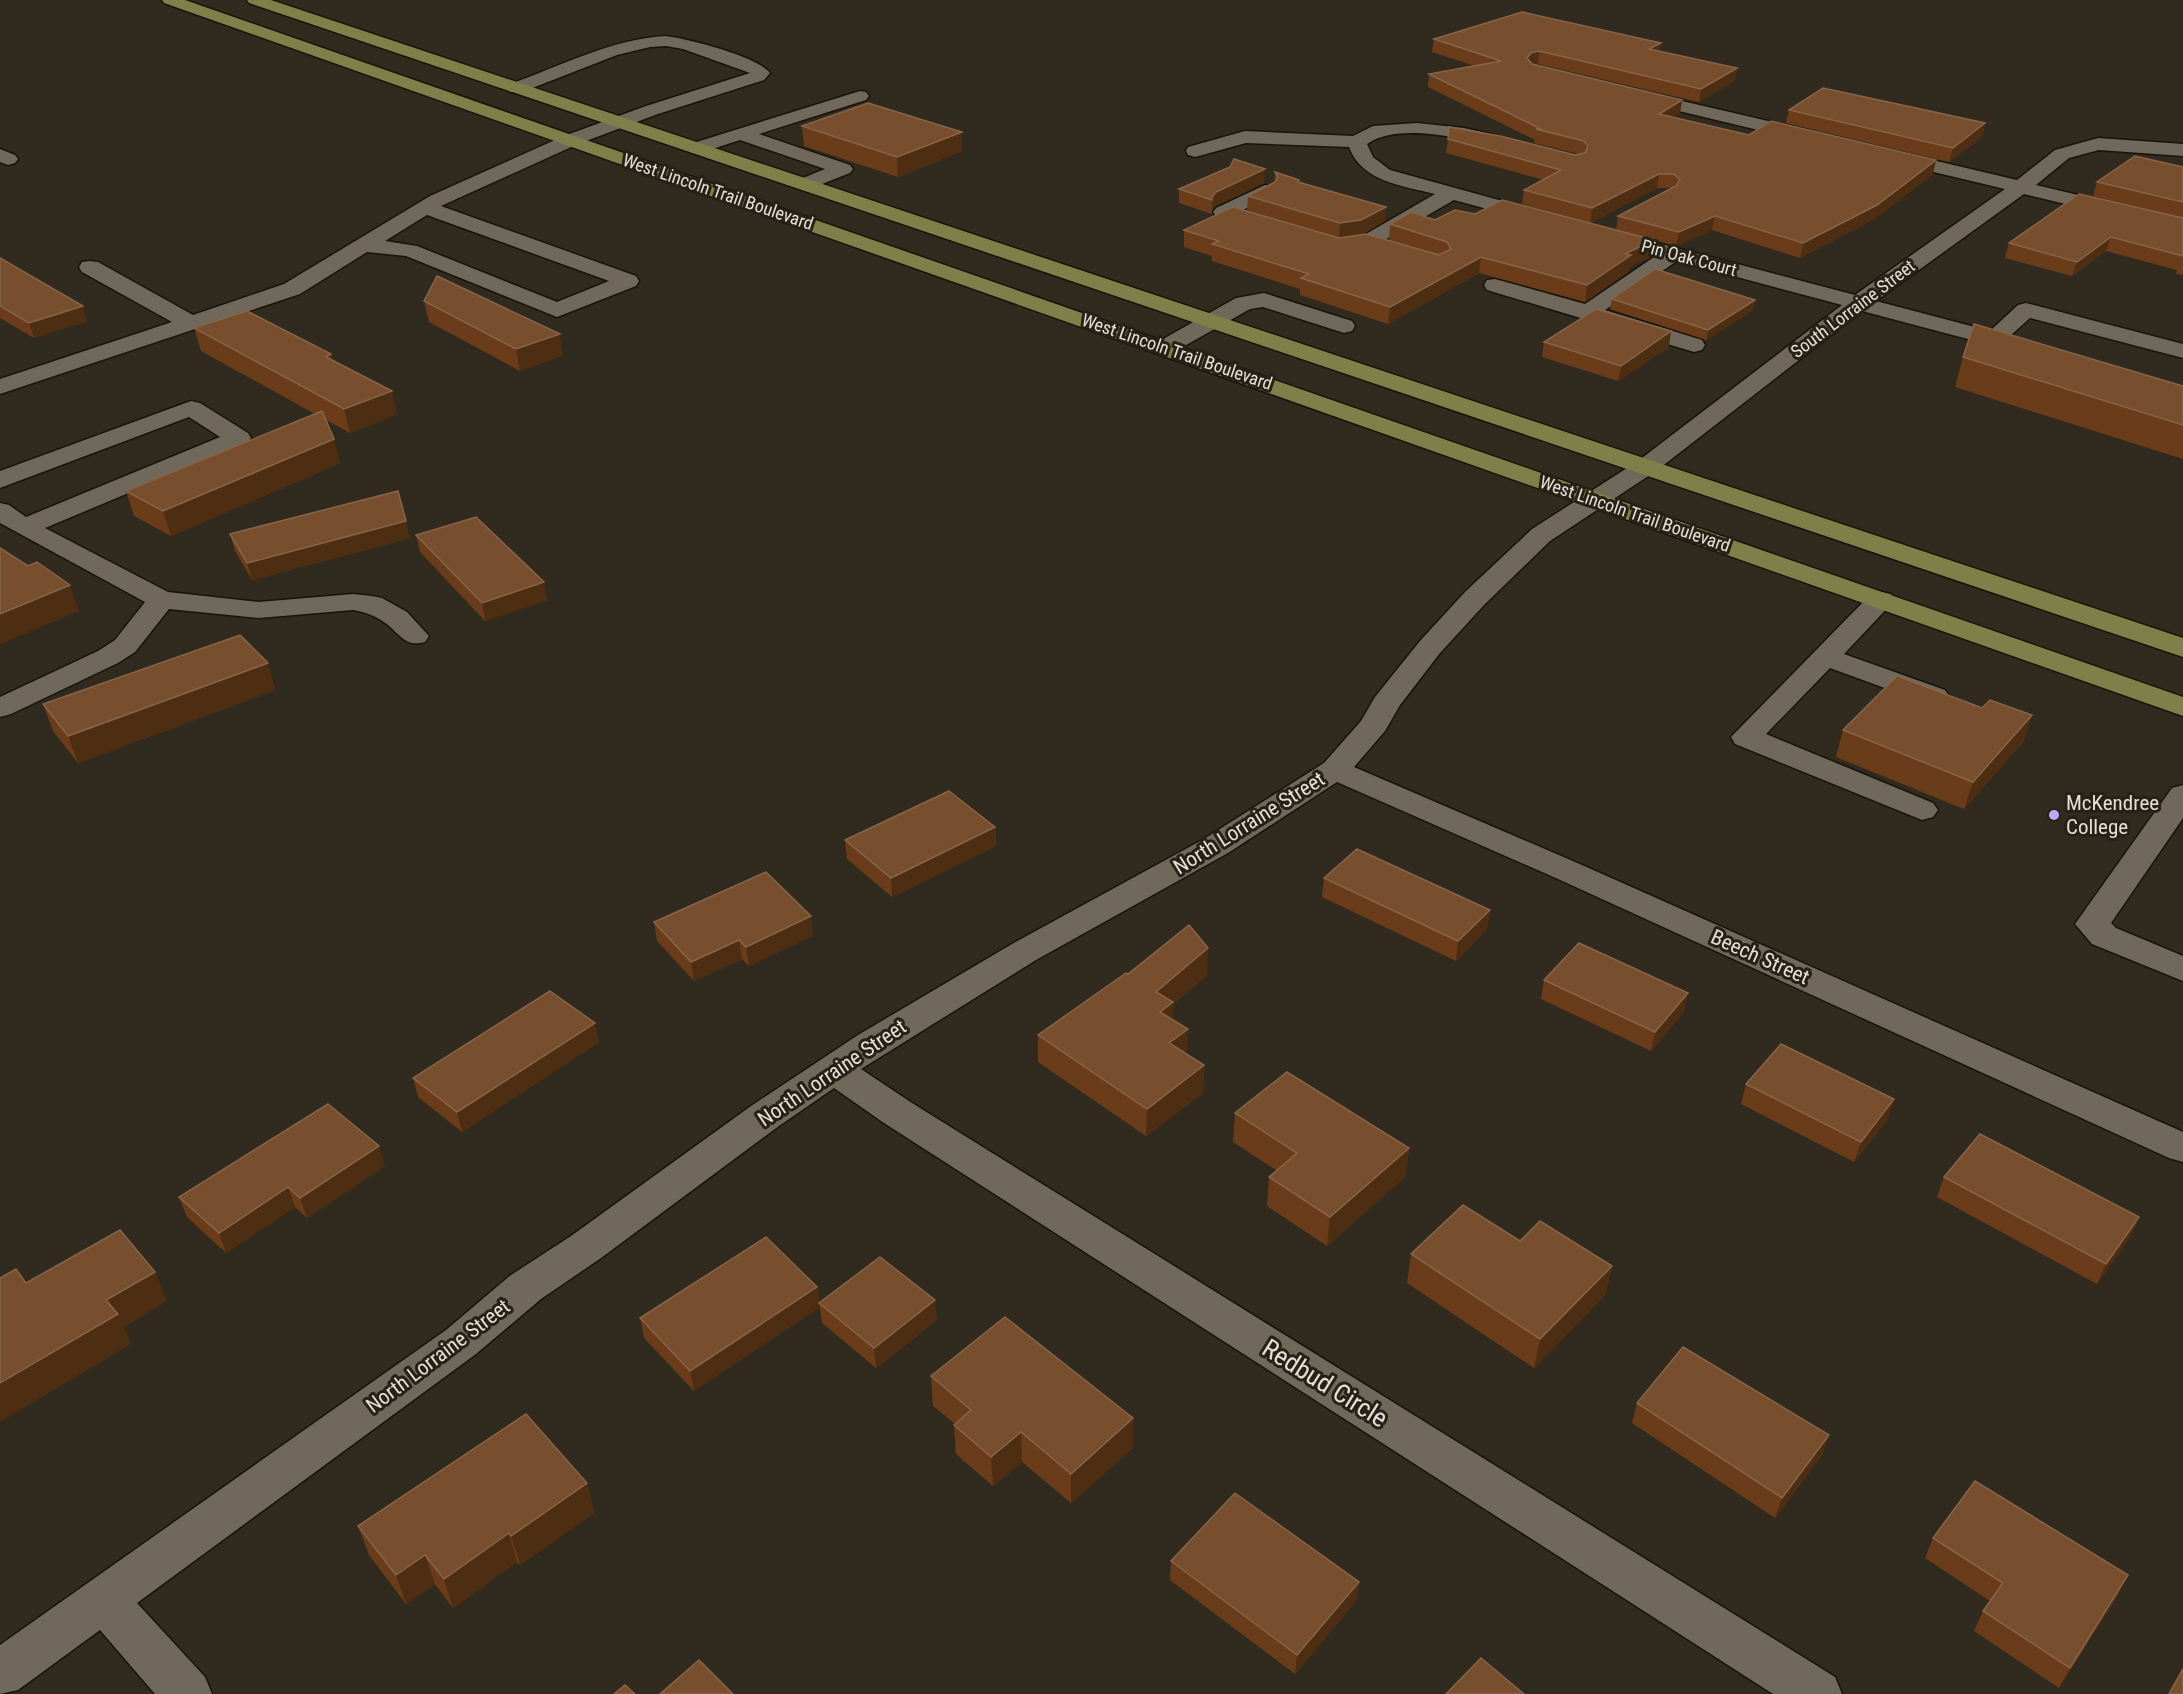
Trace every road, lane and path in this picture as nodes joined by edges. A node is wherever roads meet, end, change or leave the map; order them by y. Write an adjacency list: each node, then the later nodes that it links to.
1 (170, 0): 8 (main road, West Lincoln Trail Boulevard)
2 (255, 0): 3 (main road, West Lincoln Trail Boulevard)
3 (516, 88): 6 (main road, West Lincoln Trail Boulevard); 6 (street)
4 (1619, 92): 10 (street)
5 (860, 96): 7 (street)
6 (620, 122): 8 (street); 12 (main road, West Lincoln Trail Boulevard)
7 (740, 134): 12 (street); 16 (street)
8 (571, 140): 20 (street); 37 (main road, West Lincoln Trail Boulevard)
9 (1357, 142): 11 (street); 14 (street); 19 (street)
10 (1830, 142)
11 (1509, 144)
12 (697, 148): 16 (main road, West Lincoln Trail Boulevard)
13 (2183, 150): 17 (street, South Lorraine Street)
14 (1195, 151)
15 (1875, 152): 17 (street)
16 (805, 184): 32 (main road, West Lincoln Trail Boulevard)
17 (2021, 187): 23 (street); 30 (street, South Lorraine Street)
18 (1265, 191): 24 (street)
19 (1452, 194): 22 (street); 27 (street)
20 (425, 207): 25 (street); 25 (street)
21 (1619, 218): 26 (street, Pin Oak Court)
22 (1550, 220)
23 (2183, 226)
24 (1280, 229)
25 (363, 245): 33 (street)
26 (1673, 254): 30 (street, Pin Oak Court); 31 (street)
27 (1417, 258)
28 (90, 267): 33 (street)
29 (1495, 285): 31 (street)
30 (1857, 304): 35 (street, Pin Oak Court); 41 (street, South Lorraine Street)
31 (1587, 312): 36 (street)
32 (1213, 321): 34 (street); 37 (street); 41 (main road, West Lincoln Trail Boulevard)
33 (190, 323): 40 (street)
34 (1344, 326)
35 (1994, 339): 38 (street, Pin Oak Court); 39 (street)
36 (1694, 345)
37 (1164, 348): 43 (main road, West Lincoln Trail Boulevard)
38 (2038, 351)
39 (2183, 351)
40 (0, 387)
41 (1647, 466): 43 (street, North Lorraine Street); 49 (main road, West Lincoln Trail Boulevard)
42 (0, 480): 45 (street)
43 (1594, 499): 47 (main road, West Lincoln Trail Boulevard); 54 (street, North Lorraine Street)
44 (0, 511): 45 (street)
45 (24, 527): 46 (street)
46 (162, 600): 48 (street); 53 (street)
47 (1881, 600): 50 (street); 52 (main road, West Lincoln Trail Boulevard)
48 (415, 636)
49 (2183, 648)
50 (1826, 657): 51 (street); 56 (street)
51 (1960, 705)
52 (2183, 707)
53 (0, 708)
54 (1335, 770): 58 (street, North Lorraine Street); 59 (street, Beech Street)
55 (2183, 795): 57 (street)
56 (1922, 810)
57 (2183, 969)
58 (835, 1070): 60 (street, North Lorraine Street); 63 (street, Redbud Circle)
59 (2183, 1148)
60 (107, 1599): 61 (street, North Lorraine Street); 62 (street)
61 (0, 1674)
62 (187, 1694)
63 (1817, 1694)

